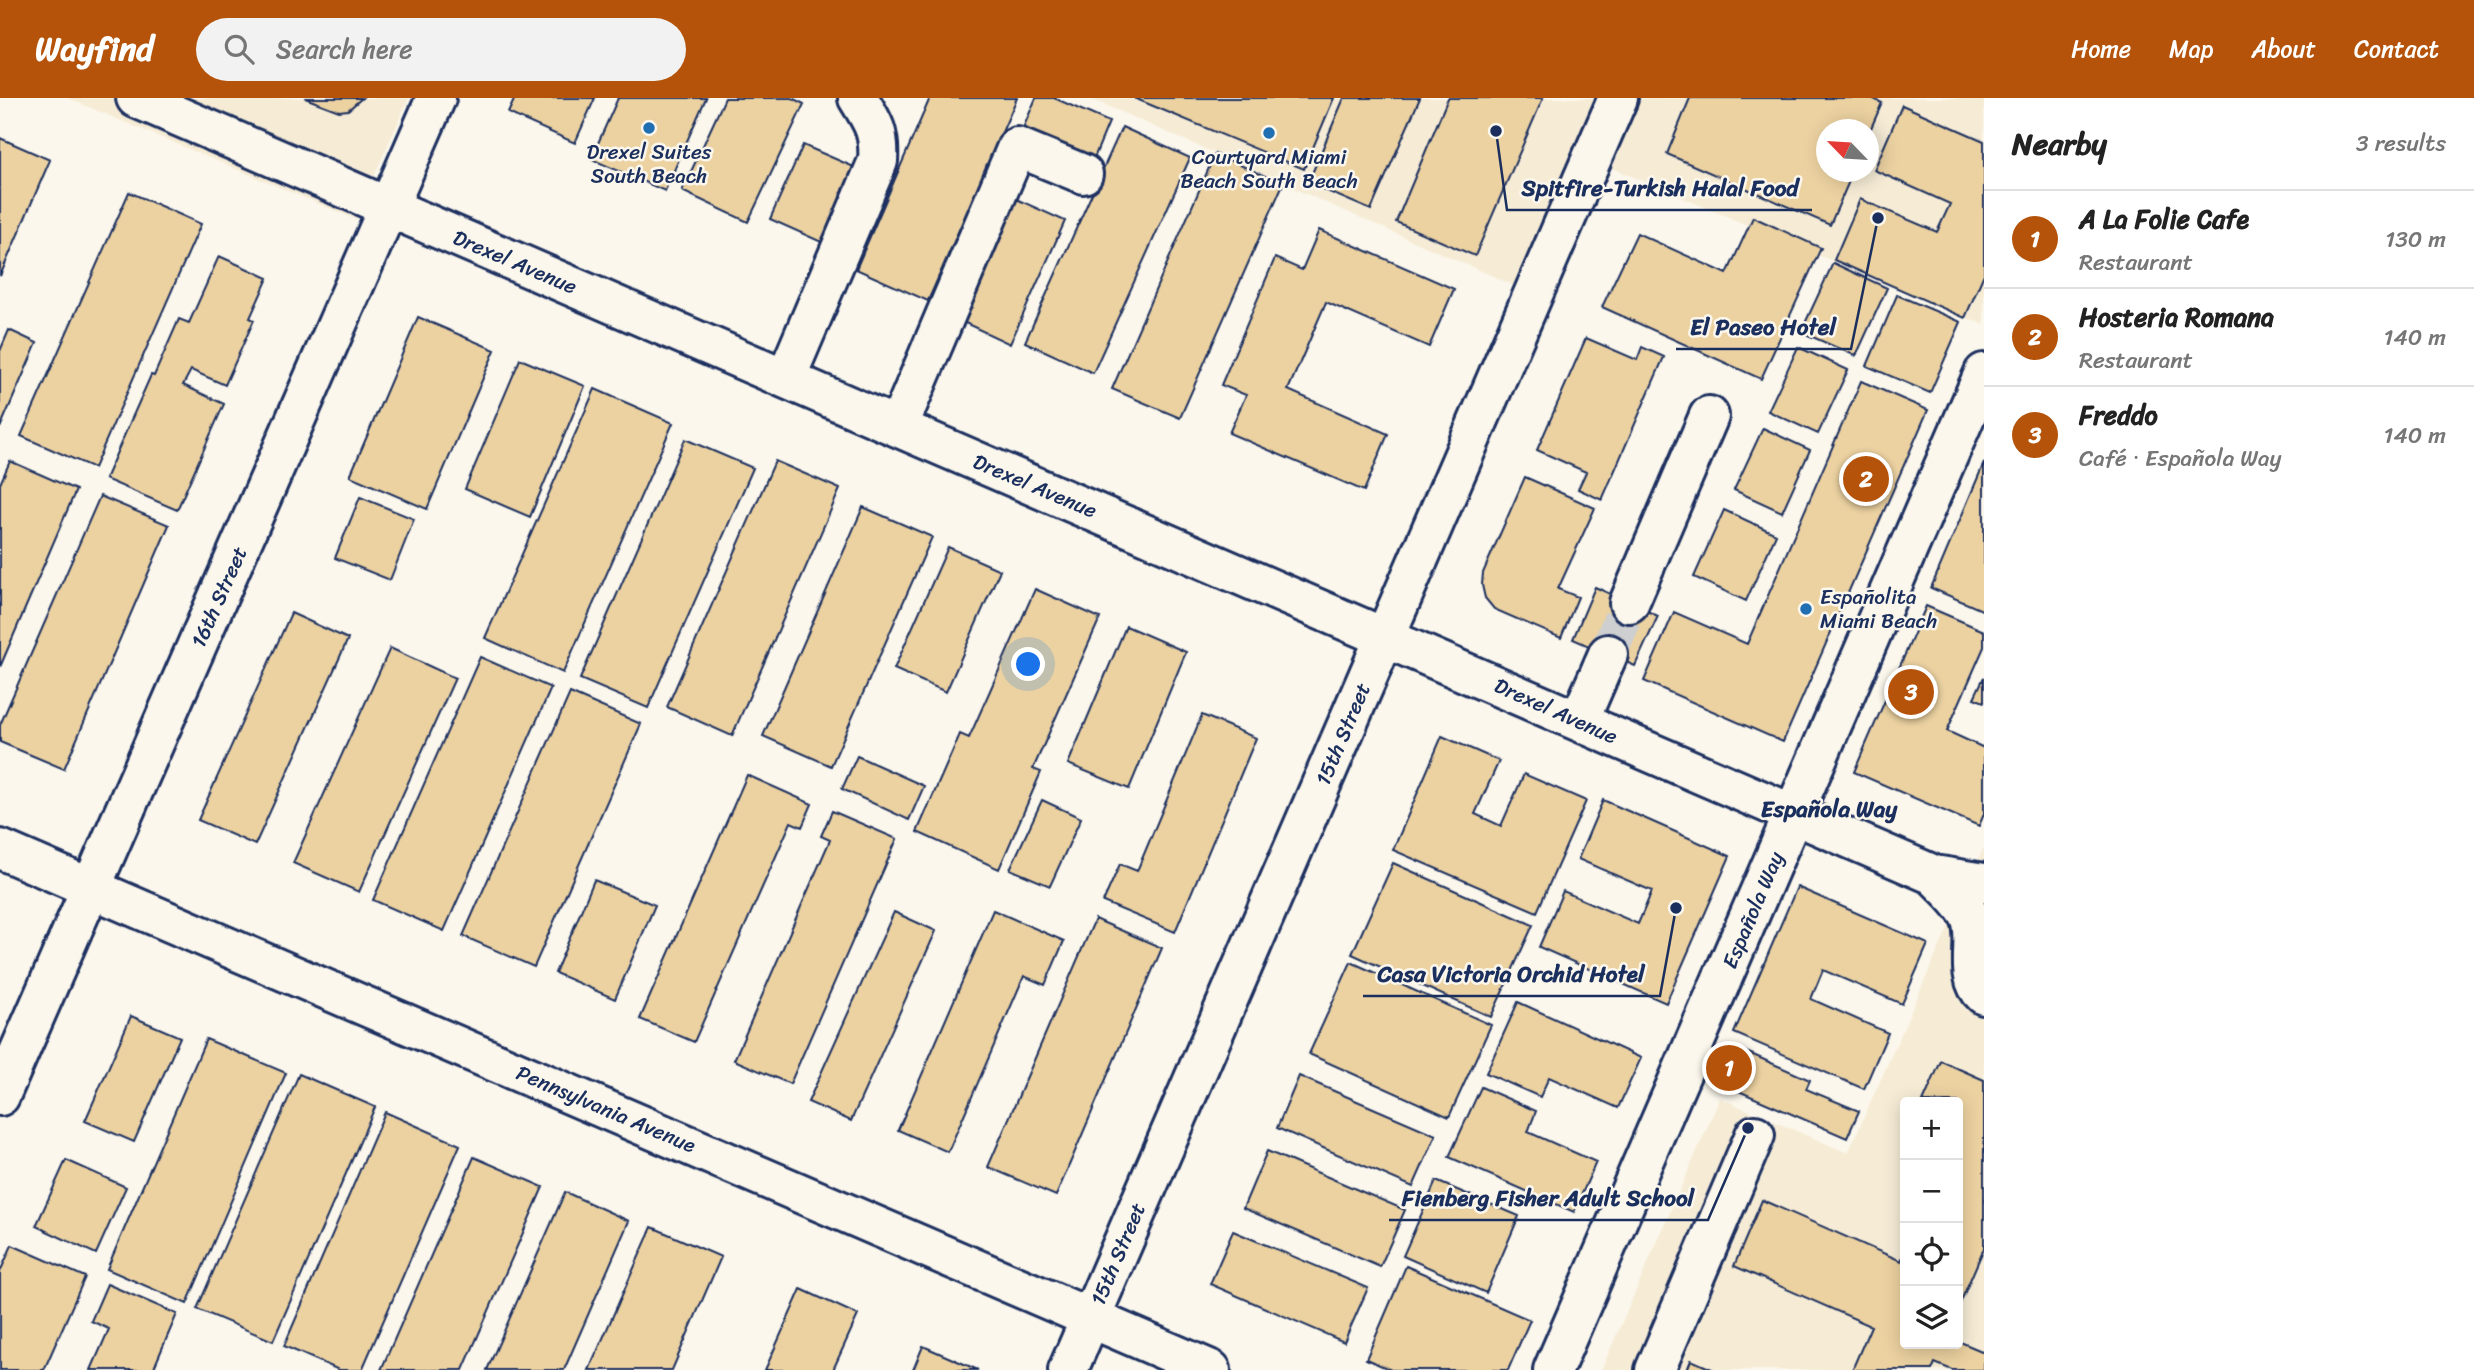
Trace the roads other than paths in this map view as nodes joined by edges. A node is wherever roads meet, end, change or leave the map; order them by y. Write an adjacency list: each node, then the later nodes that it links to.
1 (136, 98): 6 (street, Drexel Avenue)
2 (436, 98): 6 (street, 16th Street)
3 (858, 98): 8 (street)
4 (1618, 98): 12 (street, 15th Street)
5 (1083, 174): 10 (street)
6 (389, 207): 8 (street, Drexel Avenue); 19 (street, 16th Street)
7 (1984, 373): 15 (street, Española Way)
8 (786, 378): 10 (street, Drexel Avenue)
9 (1709, 416): 11 (street)
10 (898, 427): 12 (street, Drexel Avenue)
11 (1629, 603)
12 (1385, 637): 14 (street, Drexel Avenue); 23 (street, 15th Street)
13 (1608, 654): 14 (street)
14 (1579, 721): 15 (street, Drexel Avenue)
15 (1794, 814): 17 (street, Drexel Avenue); 26 (street, Española Way)
16 (0, 849): 19 (street, Pennsylvania Avenue)
17 (1934, 875): 18 (street, Drexel Avenue); 20 (street, Drexel Avenue)
18 (1984, 883)
19 (91, 888): 21 (street, 16th Street); 23 (street, Pennsylvania Avenue)
20 (1984, 995)
21 (0, 1096)
22 (1755, 1135): 27 (street)
23 (1091, 1317): 24 (street, 15th Street); 25 (street, Pennsylvania Avenue)
24 (1068, 1370)
25 (1211, 1370)
26 (1553, 1370)
27 (1655, 1370)

